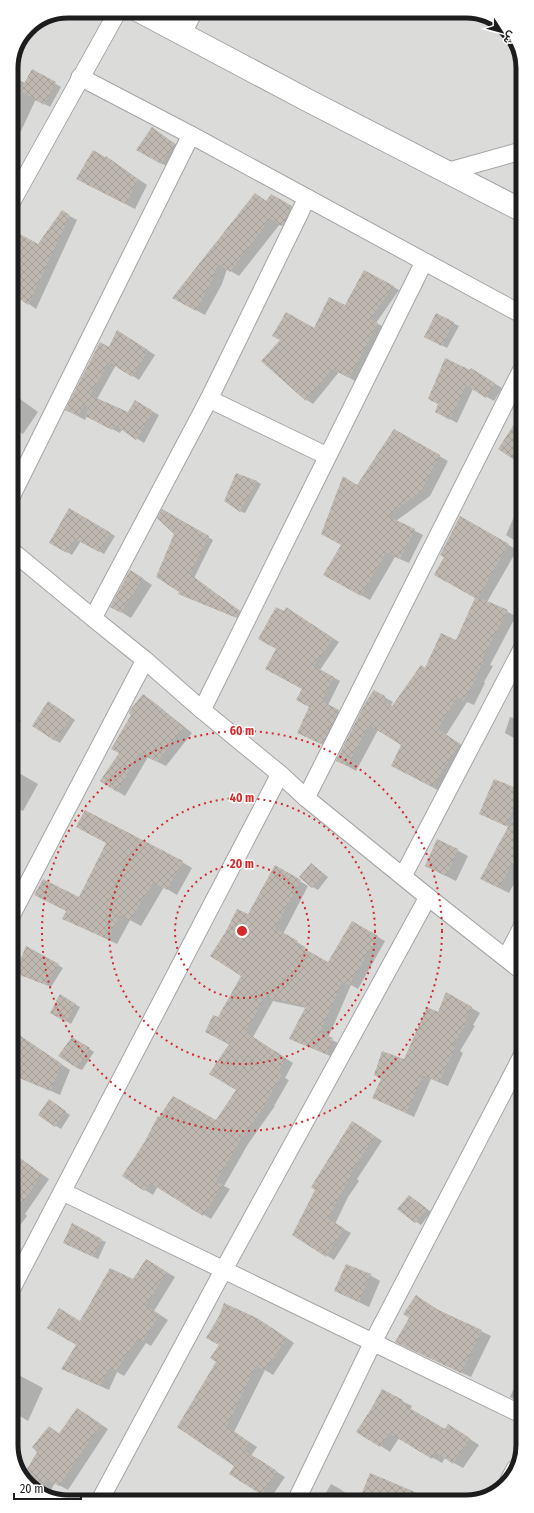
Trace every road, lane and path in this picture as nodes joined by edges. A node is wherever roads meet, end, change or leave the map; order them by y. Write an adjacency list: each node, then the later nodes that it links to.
1 (114, 18): 5 (street)
2 (153, 18): 4 (street)
3 (190, 18): 4 (street)
4 (183, 33): 8 (street)
5 (80, 77): 6 (street); 9 (street)
6 (191, 135): 10 (street); 17 (street)
7 (516, 152): 8 (street)
8 (446, 172): 11 (street)
9 (18, 190)
10 (307, 198): 12 (street); 15 (street)
11 (516, 207)
12 (424, 262): 13 (street); 16 (street)
13 (516, 311)
14 (516, 383): 24 (street)
15 (209, 400): 16 (street); 19 (street)
16 (327, 456): 22 (street)
17 (18, 483)
18 (18, 556): 19 (street)
19 (93, 618): 20 (street)
20 (145, 660): 22 (street); 27 (street)
21 (516, 660): 25 (street)
22 (202, 710): 23 (street)
23 (280, 774): 24 (street); 32 (street)
24 (306, 798): 25 (street)
25 (403, 876): 26 (street)
26 (428, 897): 29 (street); 33 (street)
27 (18, 903)
28 (516, 938): 29 (street)
29 (506, 958): 30 (street)
30 (516, 966)
31 (516, 1068): 35 (street)
32 (63, 1192): 33 (street); 34 (street)
33 (223, 1271): 35 (street); 37 (street)
34 (18, 1277)
35 (373, 1342): 36 (street); 38 (street)
36 (516, 1412)
37 (103, 1495)
38 (299, 1495)

